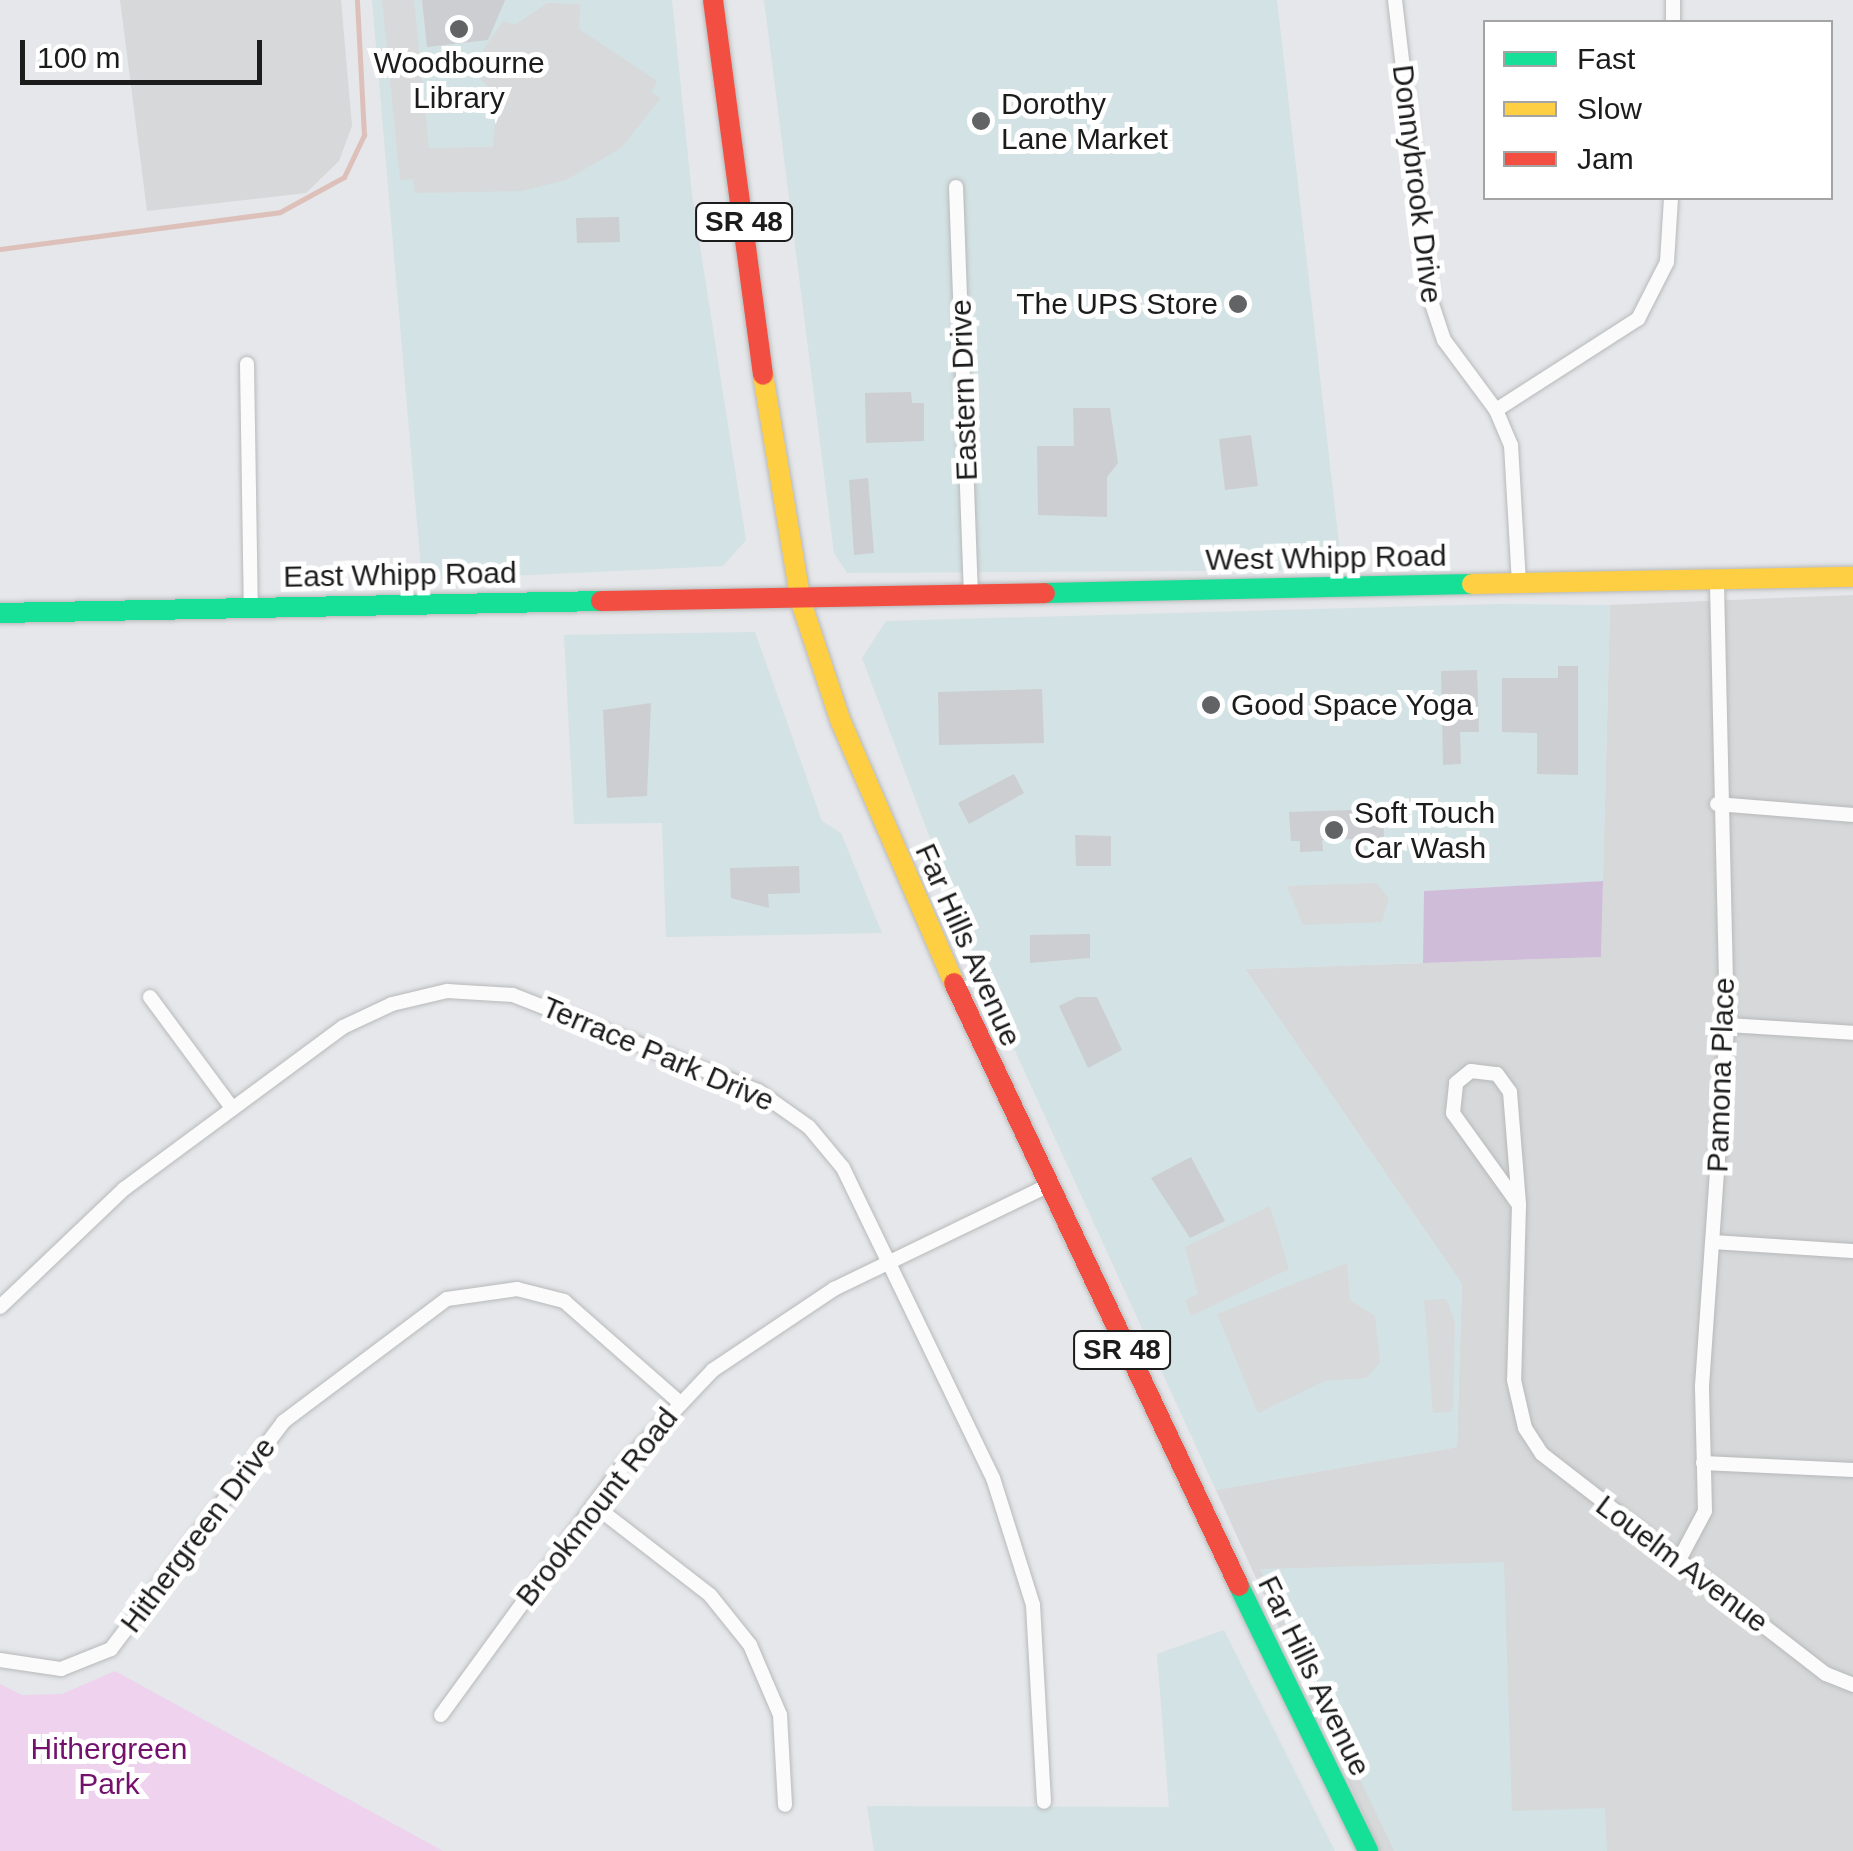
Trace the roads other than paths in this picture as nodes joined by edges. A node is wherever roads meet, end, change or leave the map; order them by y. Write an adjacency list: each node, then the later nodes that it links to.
1 (713, 0): 11 (main road, Far Hills Avenue / SR 48)
2 (1394, 0): 6 (street, Donnybrook Drive)
3 (956, 187): 10 (street, Eastern Drive)
4 (1671, 200): 6 (street)
5 (247, 364): 12 (street)
6 (1496, 410): 9 (street, Donnybrook Drive)
7 (1853, 577): 8 (main road, West Whipp Road)
8 (1716, 582): 9 (main road, West Whipp Road); 14 (street, Pamona Place)
9 (1519, 586): 10 (main road, West Whipp Road)
10 (971, 594): 11 (main road, West Whipp Road)
11 (800, 602): 12 (main road, East Whipp Road); 20 (main road, Far Hills Avenue / SR 48)
12 (251, 608): 13 (main road, East Whipp Road)
13 (0, 613)
14 (1717, 804): 15 (street); 17 (street, Pamona Place)
15 (1853, 815)
16 (150, 997): 19 (street)
17 (1727, 1026): 18 (street); 22 (street, Pamona Place)
18 (1853, 1033)
19 (232, 1108): 24 (street, Terrace Park Drive); 25 (street, Terrace Park Drive)
20 (1045, 1187): 24 (street, Brookmount Road); 36 (main road, Far Hills Avenue / SR 48)
21 (1520, 1205): 21 (street); 30 (street, Louelm Avenue)
22 (1712, 1242): 23 (street); 27 (street, Pamona Place)
23 (1853, 1252)
24 (890, 1262): 26 (street, Brookmount Road); 34 (street, Terrace Park Drive)
25 (1, 1305)
26 (678, 1401): 29 (street, Brookmount Road); 31 (street, Hithergreen Drive)
27 (1704, 1462): 28 (street); 30 (street, Pamona Place)
28 (1853, 1470)
29 (594, 1506): 33 (street, Brookmount Road); 35 (street)
30 (1679, 1560): 32 (street, Louelm Avenue)
31 (0, 1660)
32 (1853, 1685)
33 (441, 1716)
34 (1044, 1802)
35 (785, 1806)
36 (1368, 1851)

